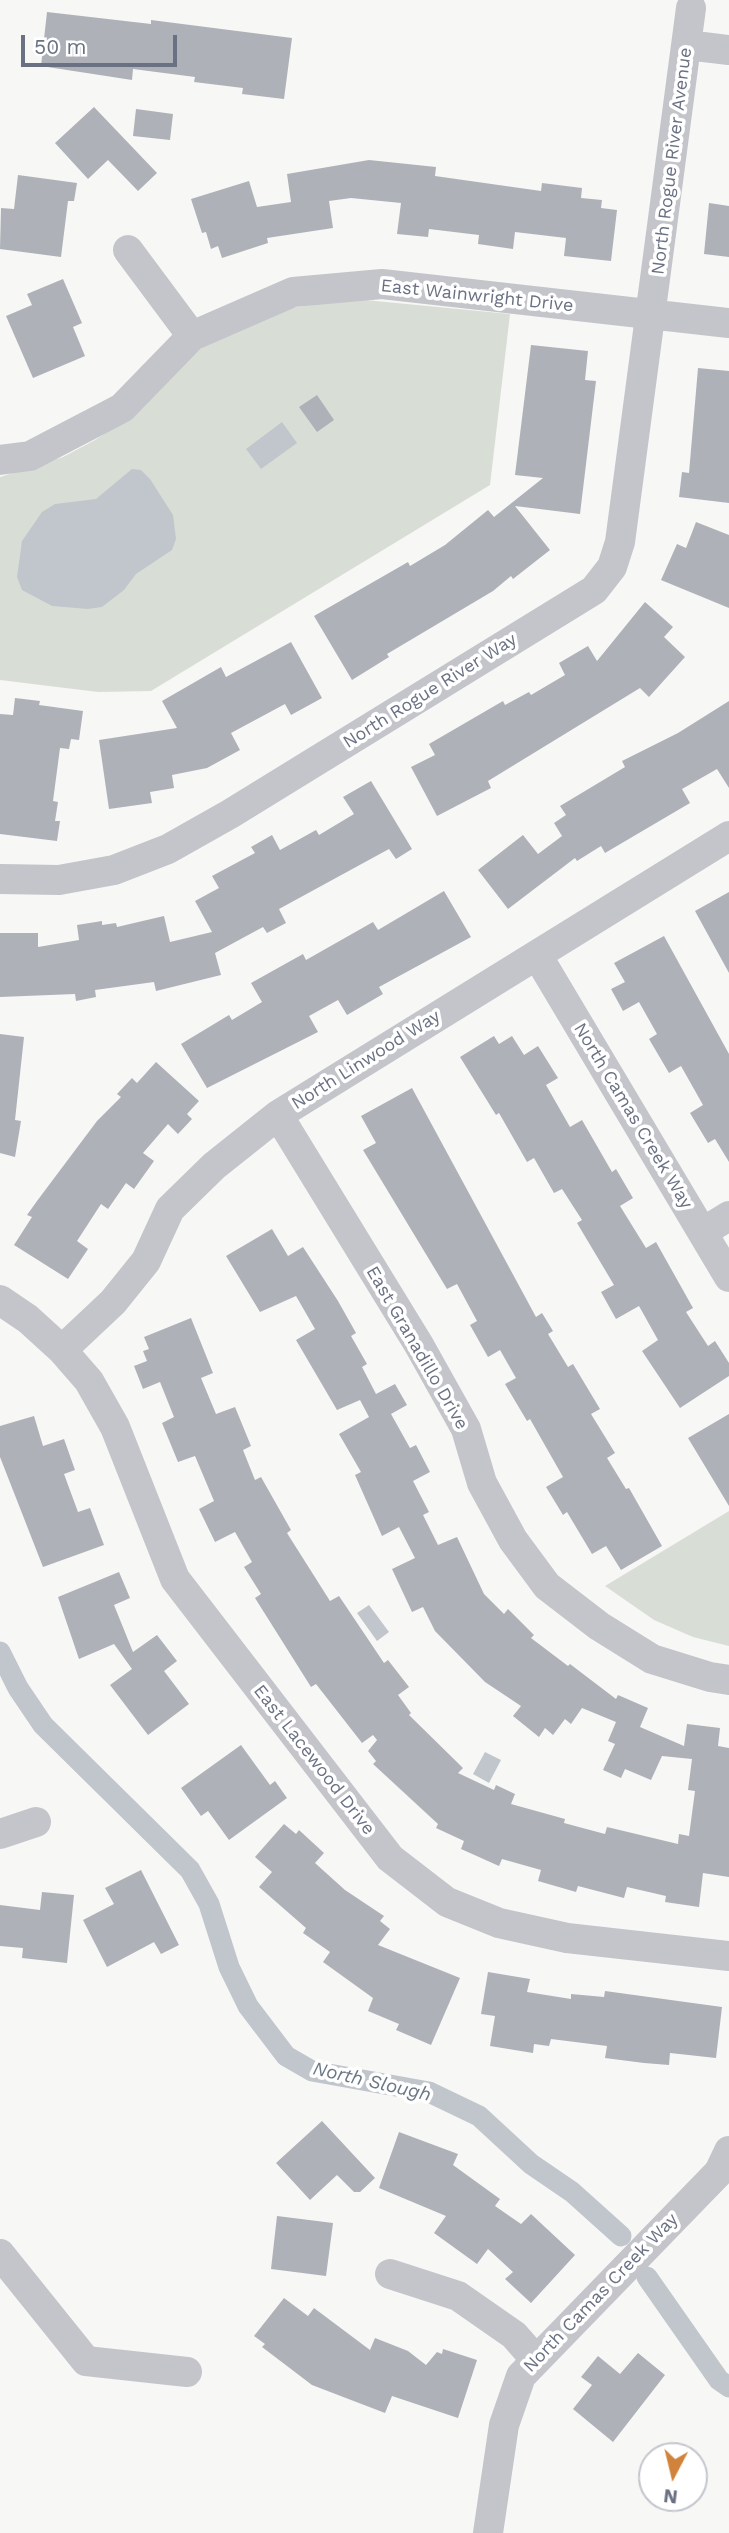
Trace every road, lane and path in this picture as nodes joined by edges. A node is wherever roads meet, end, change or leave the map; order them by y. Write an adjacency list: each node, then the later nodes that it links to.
1 (691, 8): 2 (street, North Rogue River Avenue)
2 (687, 45): 3 (street); 5 (street, North Rogue River Avenue)
3 (729, 50)
4 (128, 250): 7 (street)
5 (652, 314): 6 (street, East Wainwright Drive); 7 (street, East Wainwright Drive); 10 (street, North Rogue River Way)
6 (729, 323)
7 (192, 336): 8 (street, East Wainwright Drive)
8 (0, 460)
9 (729, 836): 11 (street, North Linwood Way)
10 (0, 879)
11 (537, 955): 12 (street, North Linwood Way); 14 (street, North Camas Creek Way)
12 (278, 1115): 17 (street, North Linwood Way); 18 (street, East Granadillo Drive)
13 (729, 1216): 14 (street)
14 (703, 1231): 15 (street, North Camas Creek Way)
15 (729, 1277)
16 (0, 1300): 17 (street, East Lacewood Drive)
17 (62, 1350): 21 (street, East Lacewood Drive)
18 (729, 1680)
19 (36, 1822): 20 (street)
20 (0, 1834)
21 (729, 1956)
22 (729, 2151): 25 (street, North Camas Creek Way)
23 (0, 2254): 26 (street)
24 (390, 2274): 25 (street)
25 (536, 2360): 27 (street, North Camas Creek Way)
26 (187, 2372)
27 (488, 2533)

